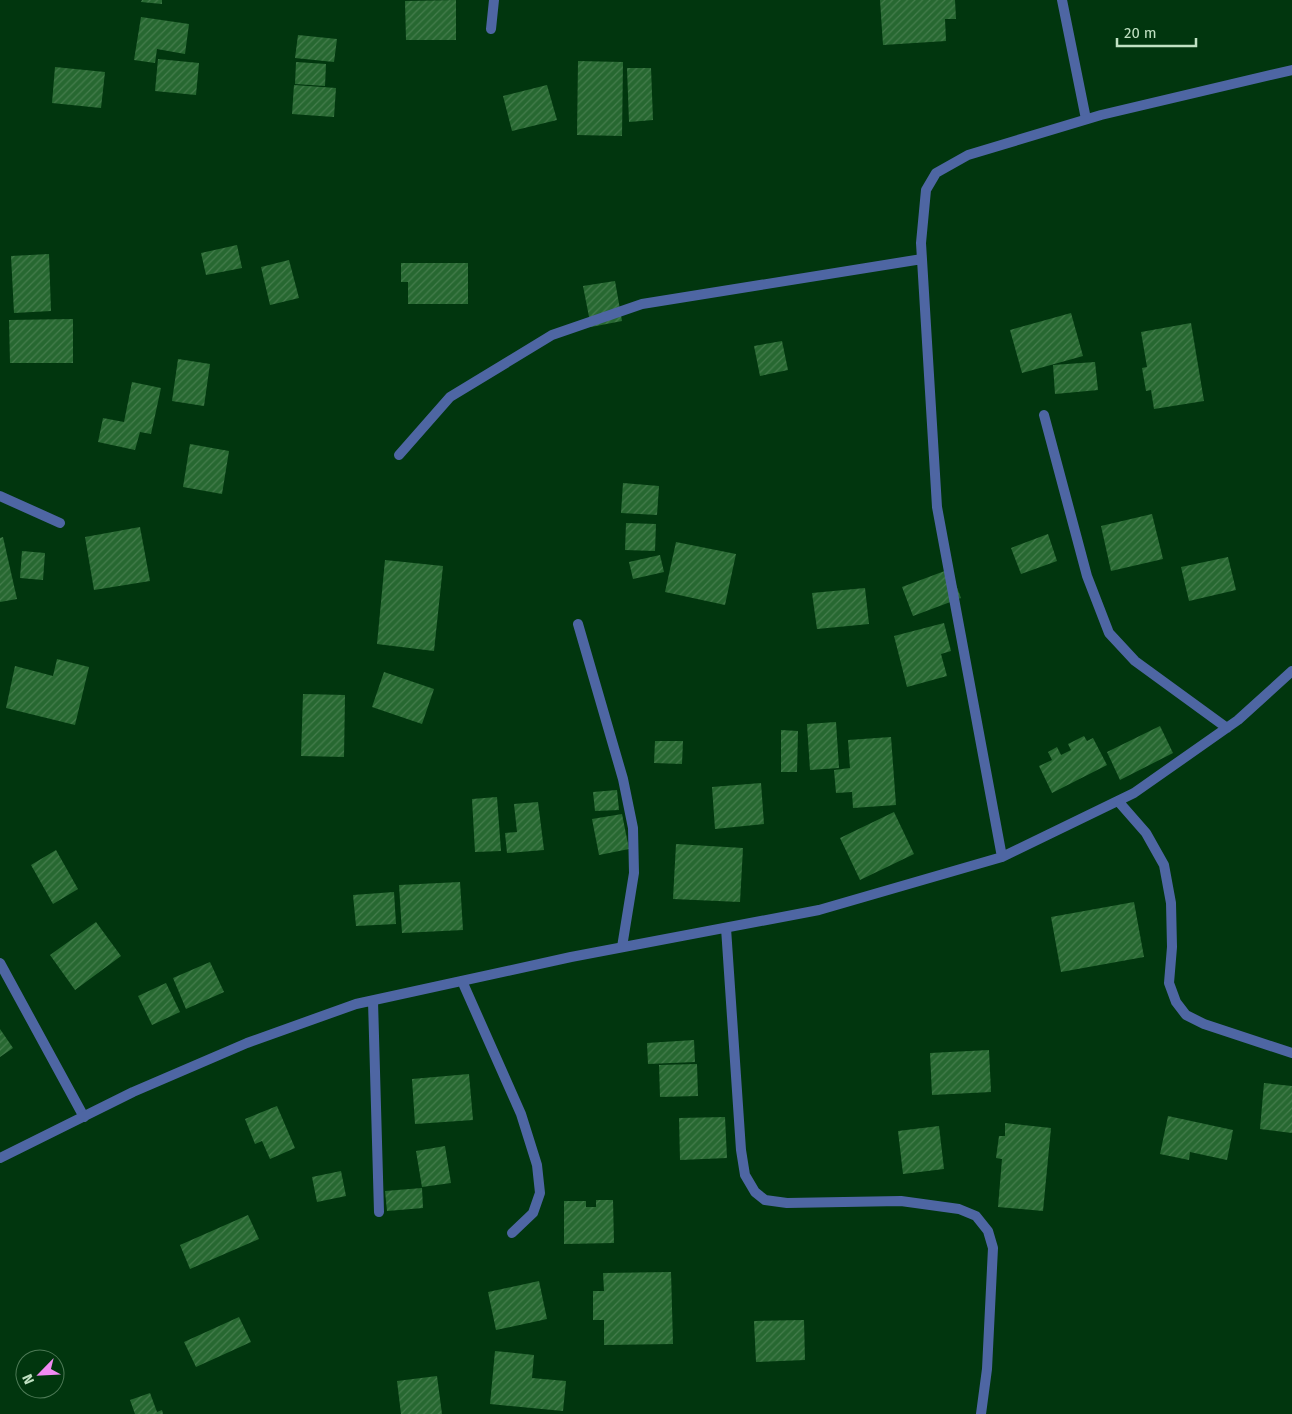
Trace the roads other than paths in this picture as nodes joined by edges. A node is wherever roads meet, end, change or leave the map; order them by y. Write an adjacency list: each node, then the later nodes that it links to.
1 (494, 0): 3 (street)
2 (1062, 0): 5 (street)
3 (490, 29)
4 (1292, 70): 5 (street)
5 (1086, 119): 6 (street)
6 (922, 259): 8 (street); 15 (street)
7 (1044, 415): 13 (street)
8 (399, 455)
9 (0, 496): 10 (street)
10 (60, 523)
11 (578, 624): 17 (street)
12 (1292, 672): 13 (street)
13 (1227, 728): 14 (street)
14 (1118, 801): 15 (street); 21 (street)
15 (1002, 857): 16 (street)
16 (726, 928): 17 (street); 26 (street)
17 (622, 947): 19 (street)
18 (0, 963): 22 (street)
19 (462, 981): 20 (street); 25 (street)
20 (373, 1000): 22 (street); 24 (street)
21 (1292, 1053)
22 (84, 1117): 23 (street)
23 (0, 1158)
24 (378, 1212)
25 (512, 1233)
26 (981, 1414)

